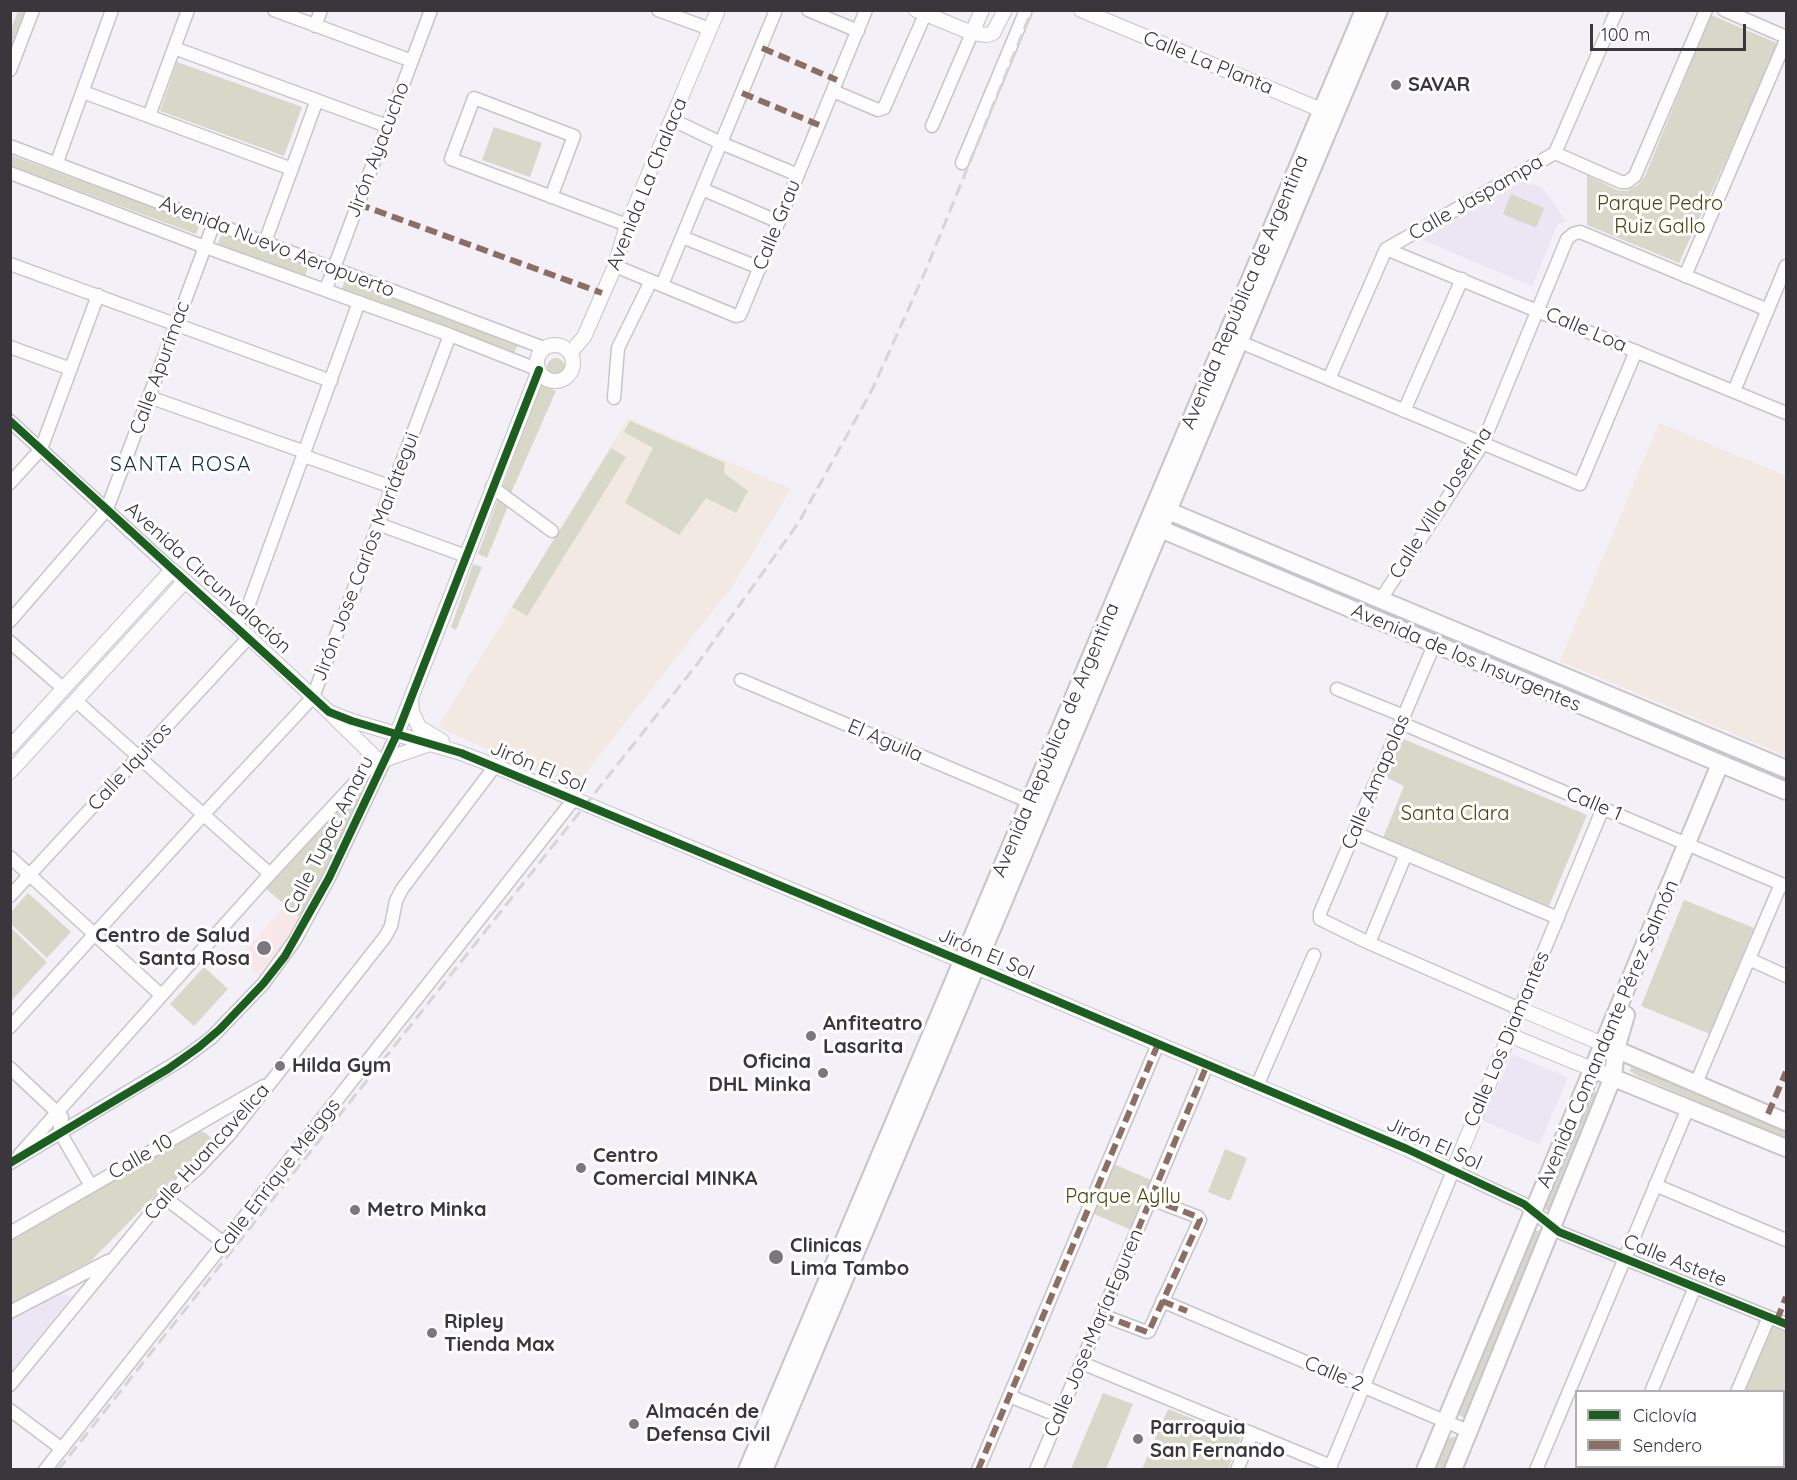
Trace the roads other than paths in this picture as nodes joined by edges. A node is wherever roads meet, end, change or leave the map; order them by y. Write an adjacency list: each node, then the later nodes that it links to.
1 (33, 10): 29 (street)
2 (112, 10): 31 (street)
3 (188, 10): 27 (street)
4 (274, 10): 22 (street)
5 (321, 10): 22 (street)
6 (430, 10): 28 (street, Jirón Ayacucho)
7 (658, 10): 23 (street)
8 (718, 10): 23 (street, Avenida La Chalaca)
9 (776, 10): 38 (street)
10 (808, 10): 24 (street)
11 (866, 10): 24 (street, Calle Grau)
12 (981, 10): 25 (street)
13 (1005, 10): 25 (street)
14 (1026, 10): 42 (street)
15 (1081, 10): 33 (street, Calle La Planta)
16 (1364, 10): 33 (main road, Avenida República de Argentina)
17 (1379, 10): 33 (main road, Avenida República de Argentina)
18 (1617, 10): 40 (street, Calle Jaspampa)
19 (1706, 10): 40 (street)
20 (1724, 10): 26 (street)
21 (923, 12): 25 (street); 30 (street)
22 (315, 26): 28 (street)
23 (710, 29): 35 (street, Avenida La Chalaca)
24 (858, 31): 30 (street, Calle Grau)
25 (972, 33): 37 (street)
26 (1786, 38): 60 (street)
27 (174, 48): 32 (street); 34 (street)
28 (412, 61): 36 (street, Jirón Ayacucho)
29 (10, 70)
30 (833, 90): 45 (street, Calle Grau)
31 (82, 92): 34 (street); 41 (street)
32 (317, 100): 36 (street); 43 (street)
33 (1328, 113): 70 (main road, Avenida República de Argentina)
34 (149, 116): 43 (street)
35 (673, 120): 38 (street); 50 (street, Avenida La Chalaca)
36 (387, 126): 59 (street, Jirón Ayacucho)
37 (932, 126)
38 (721, 143): 45 (street); 46 (street)
39 (10, 146): 41 (street, Avenida Nuevo Aeropuerto)
40 (1556, 153): 54 (street, Calle Jaspampa)
41 (57, 162): 48 (street, Avenida Nuevo Aeropuerto)
42 (962, 163)
43 (292, 169): 52 (street)
44 (10, 173): 53 (street, Avenida Nuevo Aeropuerto)
45 (798, 175): 49 (street, Calle Grau)
46 (702, 189): 49 (street); 51 (street)
47 (551, 197): 47 (street); 50 (street)
48 (214, 222): 52 (street, Avenida Nuevo Aeropuerto); 53 (street, Calle Apurímac)
49 (779, 222): 58 (street, Calle Grau)
50 (627, 225): 56 (street, Avenida La Chalaca)
51 (682, 237): 58 (street); 62 (street)
52 (265, 242): 59 (street, Avenida Nuevo Aeropuerto)
53 (205, 247): 63 (street, Avenida Nuevo Aeropuerto); 68 (street, Calle Apurímac)
54 (1386, 249): 61 (street, Calle Loa); 77 (street, Calle Jaspampa)
55 (10, 264): 64 (street)
56 (615, 266): 62 (street, Calle Grau); 74 (street, Avenida La Chalaca)
57 (1786, 266): 67 (street)
58 (760, 268): 62 (street, Calle Grau)
59 (333, 270): 63 (street, Jirón Ayacucho); 72 (street, Avenida Nuevo Aeropuerto)
60 (1685, 276): 66 (street, Calle Villa Josefina); 67 (street)
61 (1462, 279): 66 (street, Calle Loa); 82 (street)
62 (656, 283): 81 (street)
63 (326, 289): 65 (street, Avenida Nuevo Aeropuerto)
64 (98, 295): 68 (street); 75 (street)
65 (359, 302): 69 (street, Avenida Nuevo Aeropuerto); 78 (street)
66 (1538, 310): 73 (street, Calle Loa); 85 (street, Calle Villa Josefina)
67 (1768, 310): 79 (street)
68 (177, 323): 78 (street); 80 (street, Calle Apurímac)
69 (450, 334): 76 (street, Avenida Nuevo Aeropuerto); 89 (street, Jirón Jose Carlos Mariátegui)
70 (1233, 338): 77 (street); 91 (main road, Avenida República de Argentina)
71 (10, 347): 75 (street)
72 (544, 348): 74 (street); 76 (street)
73 (1636, 351): 79 (street, Calle Loa); 85 (street)
74 (570, 353): 76 (street)
75 (71, 369): 86 (street)
76 (539, 370): 90 (street, Calle Tupac Amaru)
77 (1329, 379): 82 (street)
78 (331, 381): 87 (street)
79 (1734, 391): 83 (street, Calle Loa)
80 (149, 397): 87 (street); 92 (street, Calle Apurímac)
81 (614, 398)
82 (1404, 411): 85 (street)
83 (1786, 413)
84 (10, 421): 86 (street, Avenida Circunvalación)
85 (1482, 444): 99 (street, Calle Villa Josefina)
86 (41, 449): 88 (street); 92 (street, Avenida Circunvalación)
87 (304, 454): 89 (street); 101 (street)
88 (10, 483)
89 (392, 487): 93 (street, Jirón Jose Carlos Mariátegui)
90 (492, 487): 95 (street); 96 (street, Calle Tupac Amaru)
91 (1162, 508): 94 (main road, Avenida República de Argentina); 99 (main road, Avenida de los Insurgentes)
92 (107, 509): 97 (street, Avenida Circunvalación); 100 (street, Calle Apurímac)
93 (378, 524): 96 (street); 108 (street, Jirón Jose Carlos Mariátegui)
94 (1154, 526): 104 (main road, Avenida de los Insurgentes); 125 (main road, Avenida República de Argentina); 141 (main road, Avenida República de Argentina)
95 (552, 531)
96 (466, 556): 109 (street, Calle Tupac Amaru)
97 (172, 570): 98 (street, Avenida Circunvalación); 106 (street)
98 (185, 581): 101 (street, Avenida Circunvalación); 110 (street)
99 (1381, 599): 121 (main road, Avenida de los Insurgentes)
100 (10, 621)
101 (236, 626): 102 (street, Avenida Circunvalación)
102 (249, 637): 108 (street, Avenida Circunvalación); 117 (street, Calle Iquitos)
103 (10, 642): 106 (street)
104 (1434, 645): 112 (street, Calle Amapolas); 120 (main road, Avenida de los Insurgentes)
105 (741, 680): 125 (street, El Aguila)
106 (64, 689): 115 (street)
107 (1337, 689): 112 (street, Calle 1)
108 (313, 697): 111 (street, Avenida Circunvalación); 127 (street, Jirón Jose Carlos Mariátegui)
109 (411, 699): 113 (street, Calle Tupac Amaru); 116 (street, Jirón El Sol)
110 (76, 701): 117 (street); 122 (street)
111 (329, 712): 113 (street, Avenida Circunvalación); 118 (street)
112 (1403, 719): 126 (street, Calle 1); 128 (street, Calle Amapolas)
113 (398, 734): 114 (street, Jirón El Sol); 118 (street, Calle Tupac Amaru)
114 (430, 744): 116 (street, Jirón El Sol); 118 (street)
115 (10, 747)
116 (461, 753): 119 (street, Jirón El Sol)
117 (140, 756): 127 (street); 133 (street, Calle Iquitos)
118 (381, 760): 132 (street, Calle Tupac Amaru); 160 (street, Calle Tupac Amaru)
119 (495, 766): 124 (street, Jirón El Sol); 153 (street, Calle Huancavelica)
120 (1725, 766): 123 (main road, Avenida de los Insurgentes); 129 (main road, Avenida Comandante Pérez Salmón)
121 (1786, 769)
122 (10, 772)
123 (1786, 791)
124 (574, 799): 141 (street, Jirón El Sol); 173 (street, Calle Enrique Meiggs)
125 (1030, 801): 141 (main road, Avenida República de Argentina)
126 (1603, 808): 129 (street, Calle 1); 136 (street, Calle Los Diamantes)
127 (204, 814): 132 (street); 137 (street, Jirón Jose Carlos Mariátegui)
128 (1355, 833): 130 (street); 138 (street, Calle Amapolas)
129 (1692, 846): 134 (street, Calle 1); 148 (main road, Avenida Comandante Pérez Salmón)
130 (1406, 854): 136 (street); 138 (street)
131 (10, 857): 133 (street)
132 (270, 874): 143 (street, Calle Tupac Amaru)
133 (30, 875): 135 (street, Calle Iquitos); 137 (street)
134 (1784, 885): 140 (street)
135 (10, 896)
136 (1558, 918): 144 (street, Calle Los Diamantes)
137 (95, 934): 143 (street); 145 (street, Jirón Jose Carlos Mariátegui)
138 (1369, 943): 144 (street)
139 (1314, 955): 155 (street)
140 (1749, 959): 142 (street); 154 (street)
141 (969, 964): 147 (street, Jirón El Sol); 196 (main road, Avenida República de Argentina); 197 (main road, Avenida República de Argentina)
142 (1786, 975)
143 (161, 994): 157 (street, Calle Tupac Amaru)
144 (1520, 1009): 146 (street, Calle Los Diamantes); 148 (street)
145 (10, 1027)
146 (1509, 1035): 151 (street); 164 (street, Calle Los Diamantes)
147 (1158, 1044): 149 (street, Jirón El Sol); 187 (street)
148 (1609, 1047): 151 (main road, Avenida Comandante Pérez Salmón); 152 (main road, Avenida Comandante Pérez Salmón); 154 (main road)
149 (1207, 1065): 155 (street, Jirón El Sol); 168 (street, Calle Jose María Eguren)
150 (10, 1068): 157 (street)
151 (1592, 1069): 152 (main road); 169 (main road, Avenida Comandante Pérez Salmón)
152 (1613, 1077): 156 (main road); 170 (main road, Avenida Comandante Pérez Salmón)
153 (271, 1082): 159 (street, Calle 10); 161 (street, Calle Huancavelica)
154 (1696, 1083): 158 (main road)
155 (1257, 1086): 164 (street, Jirón El Sol)
156 (1688, 1108): 162 (main road); 165 (street)
157 (57, 1110): 160 (street); 163 (street, Calle Tupac Amaru)
158 (1786, 1122)
159 (201, 1123): 161 (street); 166 (street, Calle 10)
160 (61, 1134): 163 (street, Calle Tupac Amaru); 166 (street)
161 (220, 1144): 167 (street, Calle Huancavelica)
162 (1786, 1148)
163 (12, 1162)
164 (1453, 1171): 169 (street, Jirón El Sol); 184 (street, Calle Los Diamantes)
165 (1655, 1185): 172 (street); 175 (street)
166 (91, 1186): 171 (street, Calle 10)
167 (164, 1197): 173 (street); 174 (street, Calle Huancavelica)
168 (1151, 1199): 177 (street); 179 (street, Calle Jose María Eguren)
169 (1533, 1211): 170 (street, Jirón El Sol); 190 (main road, Avenida Comandante Pérez Salmón)
170 (1552, 1226): 175 (street, Calle Astete); 191 (main road, Avenida Comandante Pérez Salmón)
171 (10, 1233)
172 (1786, 1240)
173 (224, 1244): 193 (street, Calle Enrique Meiggs)
174 (114, 1257): 178 (street); 183 (street, Calle Huancavelica)
175 (1624, 1258): 176 (street, Calle Astete); 203 (street)
176 (1695, 1287): 180 (street, Calle Astete); 185 (street)
177 (1162, 1301): 179 (street); 184 (street, Calle 2)
178 (10, 1312)
179 (1102, 1315): 182 (street, Calle Jose María Eguren)
180 (1768, 1317): 181 (street, Calle Astete); 186 (street)
181 (1786, 1324)
182 (1082, 1363): 189 (street, Calle Jose María Eguren); 192 (street)
183 (10, 1385)
184 (1364, 1386): 190 (street, Calle 2); 194 (street, Calle Los Diamantes)
185 (1652, 1390)
186 (1738, 1390)
187 (1009, 1396): 189 (street); 198 (street)
188 (10, 1410): 193 (street)
189 (1059, 1416): 199 (street, Calle Jose María Eguren)
190 (1446, 1421): 191 (street, Calle 2); 201 (main road, Avenida Comandante Pérez Salmón)
191 (1468, 1431): 202 (main road, Avenida Comandante Pérez Salmón)
192 (1252, 1433): 194 (street); 200 (street)
193 (62, 1449): 195 (street, Calle Enrique Meiggs)
194 (1330, 1468)
195 (45, 1470)
196 (747, 1470)
197 (764, 1470)
198 (978, 1470)
199 (1036, 1470)
200 (1238, 1470)
201 (1425, 1470)
202 (1453, 1470)
203 (1536, 1470)

